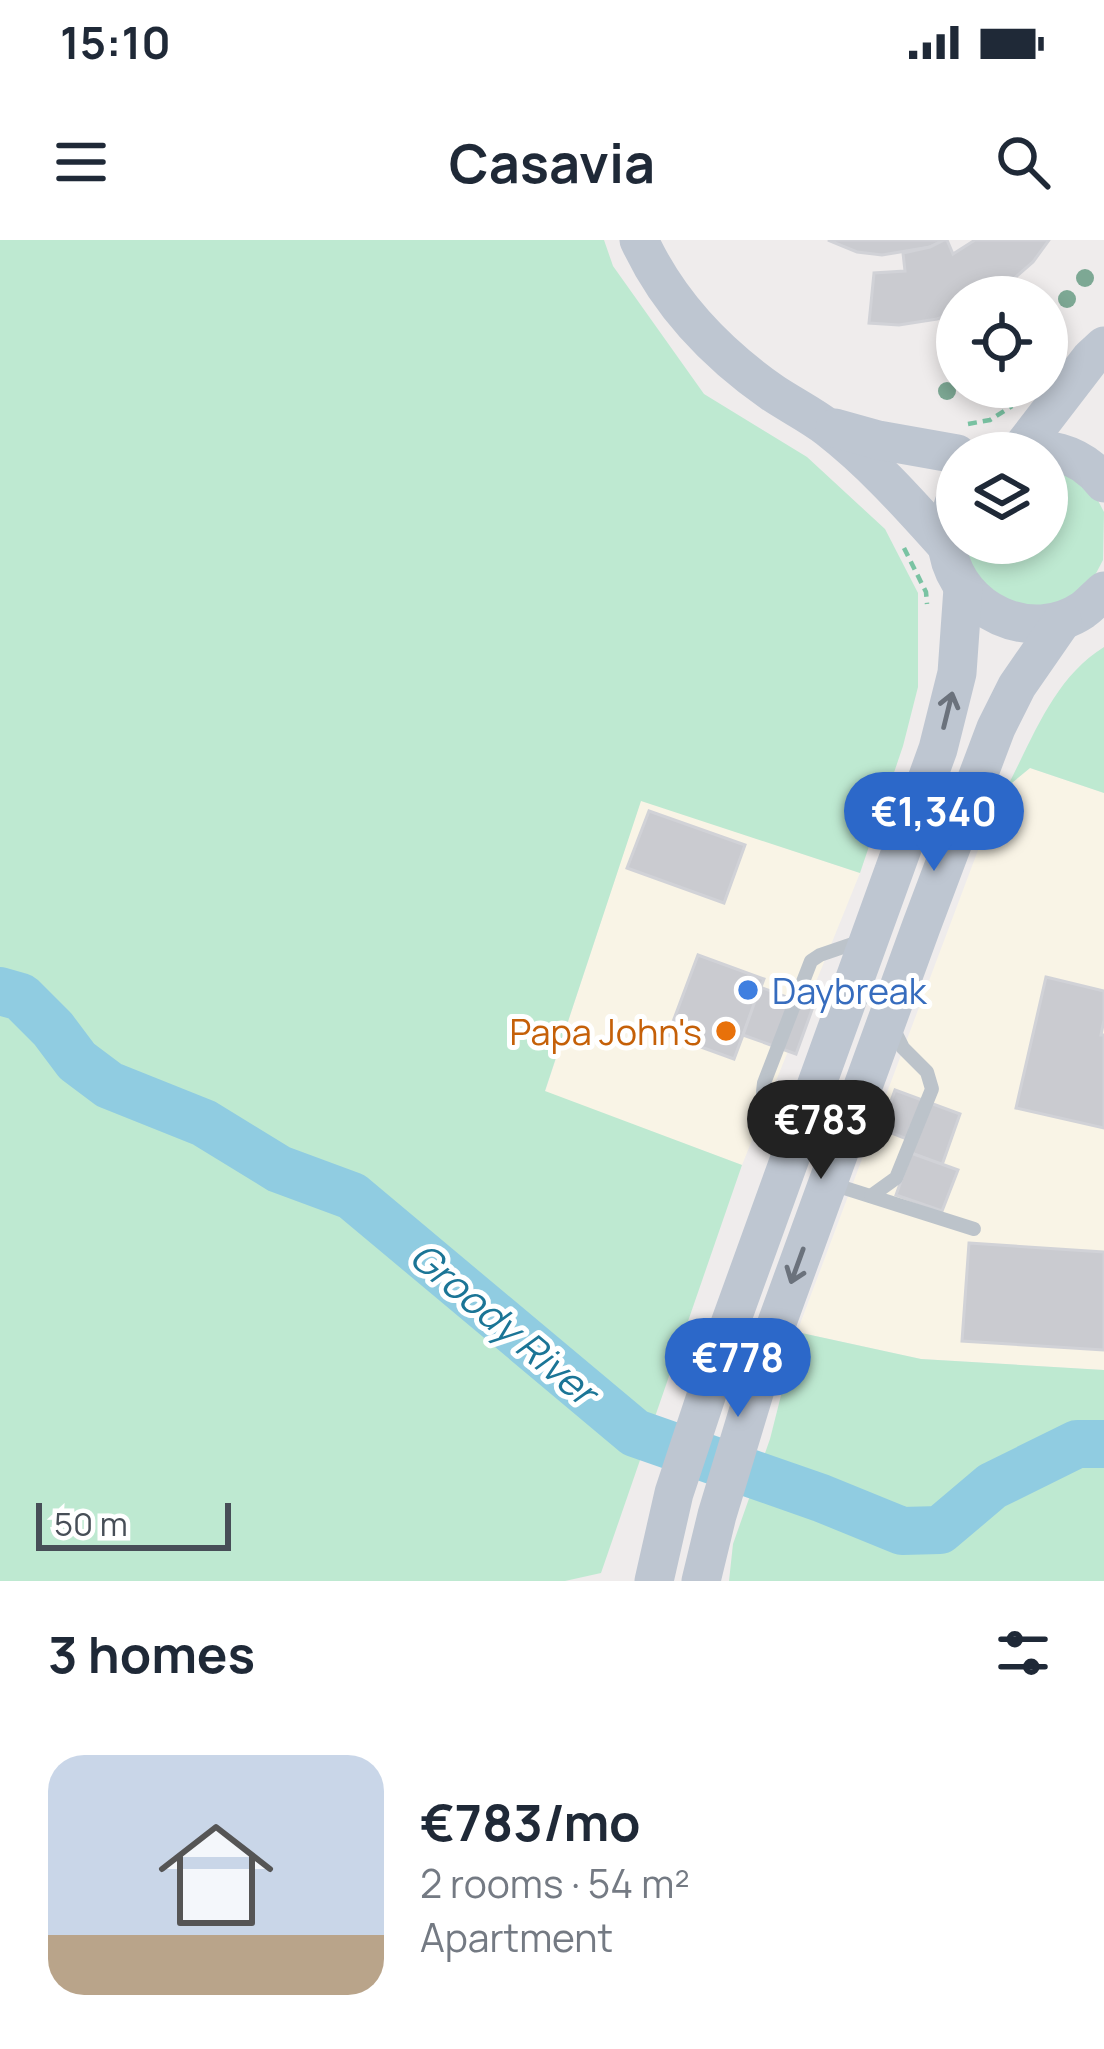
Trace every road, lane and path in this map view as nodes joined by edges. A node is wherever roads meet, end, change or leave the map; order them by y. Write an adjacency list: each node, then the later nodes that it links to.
1 (639, 240): 4 (main road)
2 (1104, 346): 6 (main road)
3 (1009, 408): 5 (path)
4 (824, 425): 7 (main road); 10 (main road)
5 (970, 432)
6 (1030, 432)
7 (936, 440)
8 (1068, 455): 9 (main road)
9 (1104, 483)
10 (936, 534)
11 (901, 543): 15 (path)
12 (951, 564): 13 (main road)
13 (963, 588): 14 (main road); 18 (main road, one-way to 13)
14 (1088, 608): 16 (main road)
15 (928, 609)
16 (892, 1005): 17 (main road); 20 (lane)
17 (854, 1111): 18 (main road); 19 (main road)
18 (797, 1137): 21 (main road)
19 (827, 1182): 20 (lane); 21 (main road); 24 (main road, one-way to 24)
20 (871, 1196): 22 (lane)
21 (775, 1201): 23 (main road)
22 (974, 1229)
23 (654, 1581)
24 (701, 1581)

